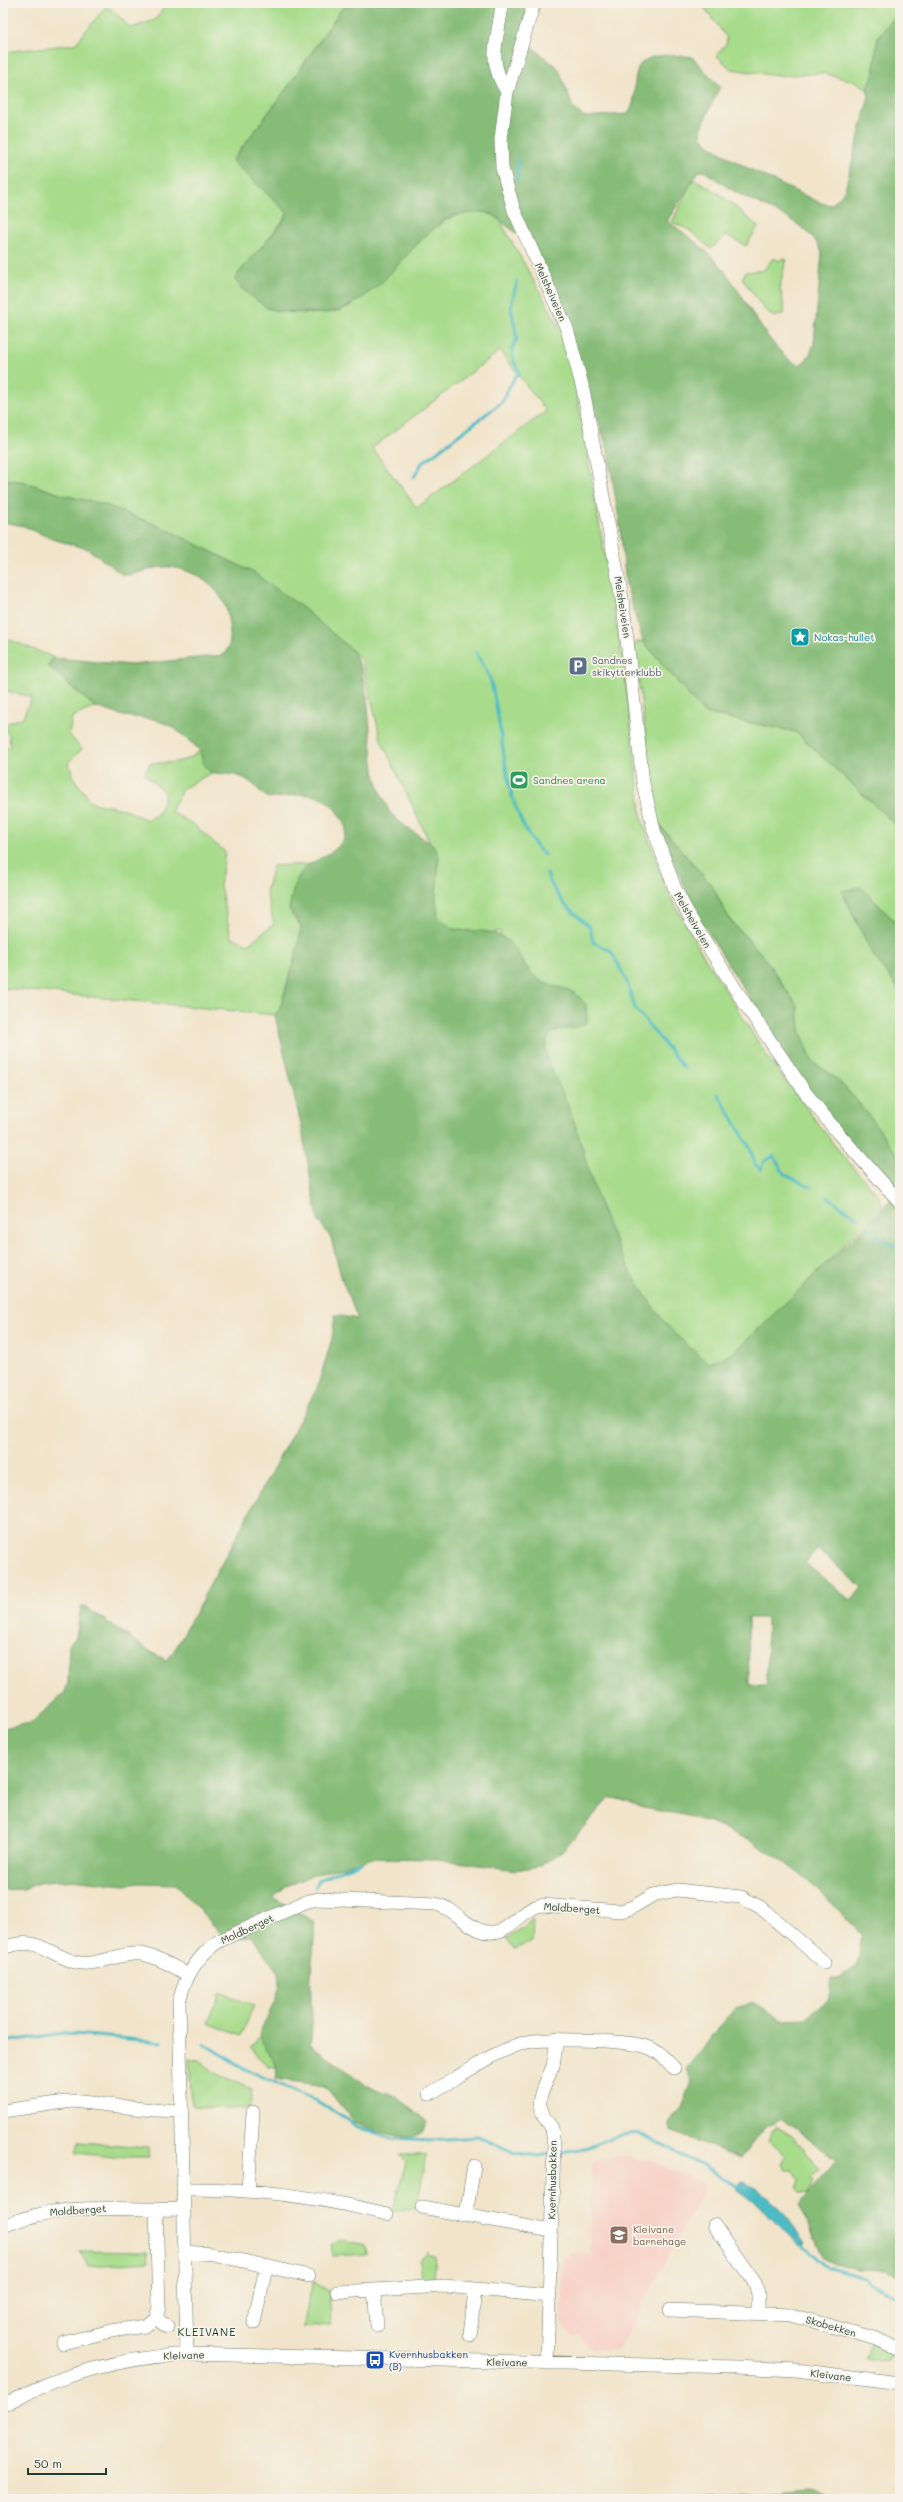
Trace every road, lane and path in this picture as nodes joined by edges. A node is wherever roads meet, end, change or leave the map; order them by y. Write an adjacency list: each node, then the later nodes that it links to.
1 (502, 3): 3 (street)
2 (534, 3): 3 (street, Melsheiveien)
3 (507, 92): 4 (street, Melsheiveien)
4 (900, 1202)
5 (3, 1948): 7 (street)
6 (824, 1962): 7 (street, Moldberget)
7 (187, 1974): 12 (street, Moldberget)
8 (557, 2039): 9 (street); 10 (street); 24 (street, Kvernhusbakken)
9 (674, 2068)
10 (429, 2094)
11 (3, 2111): 12 (street)
12 (181, 2111): 15 (street, Moldberget)
13 (253, 2112): 16 (street)
14 (474, 2166): 21 (street)
15 (183, 2189): 16 (street); 19 (street, Moldberget)
16 (248, 2191): 20 (street)
17 (422, 2207): 21 (street, Kvernhusbakken)
18 (156, 2209): 19 (street, Moldberget); 23 (street, Moldberget); 34 (street)
19 (183, 2209): 25 (street, Moldberget)
20 (387, 2214)
21 (466, 2215): 24 (street, Kvernhusbakken)
22 (714, 2225): 33 (street)
23 (3, 2226)
24 (551, 2231): 31 (street, Kvernhusbakken)
25 (184, 2252): 26 (street); 41 (street, Moldberget)
26 (266, 2267): 27 (street); 35 (street)
27 (309, 2276)
28 (374, 2290): 29 (street); 30 (street); 36 (street)
29 (475, 2290): 31 (street); 38 (street)
30 (337, 2292)
31 (550, 2296): 42 (street, Kvernhusbakken)
32 (670, 2310): 33 (street, Skobekken)
33 (758, 2313): 40 (street, Skobekken)
34 (156, 2318): 37 (street); 39 (street)
35 (254, 2323)
36 (377, 2326)
37 (168, 2327)
38 (470, 2335)
39 (63, 2343)
40 (900, 2350)
41 (187, 2354): 42 (street, Kleivane); 44 (street, Kleivane)
42 (547, 2363): 43 (street, Kleivane)
43 (900, 2383)
44 (3, 2405)

